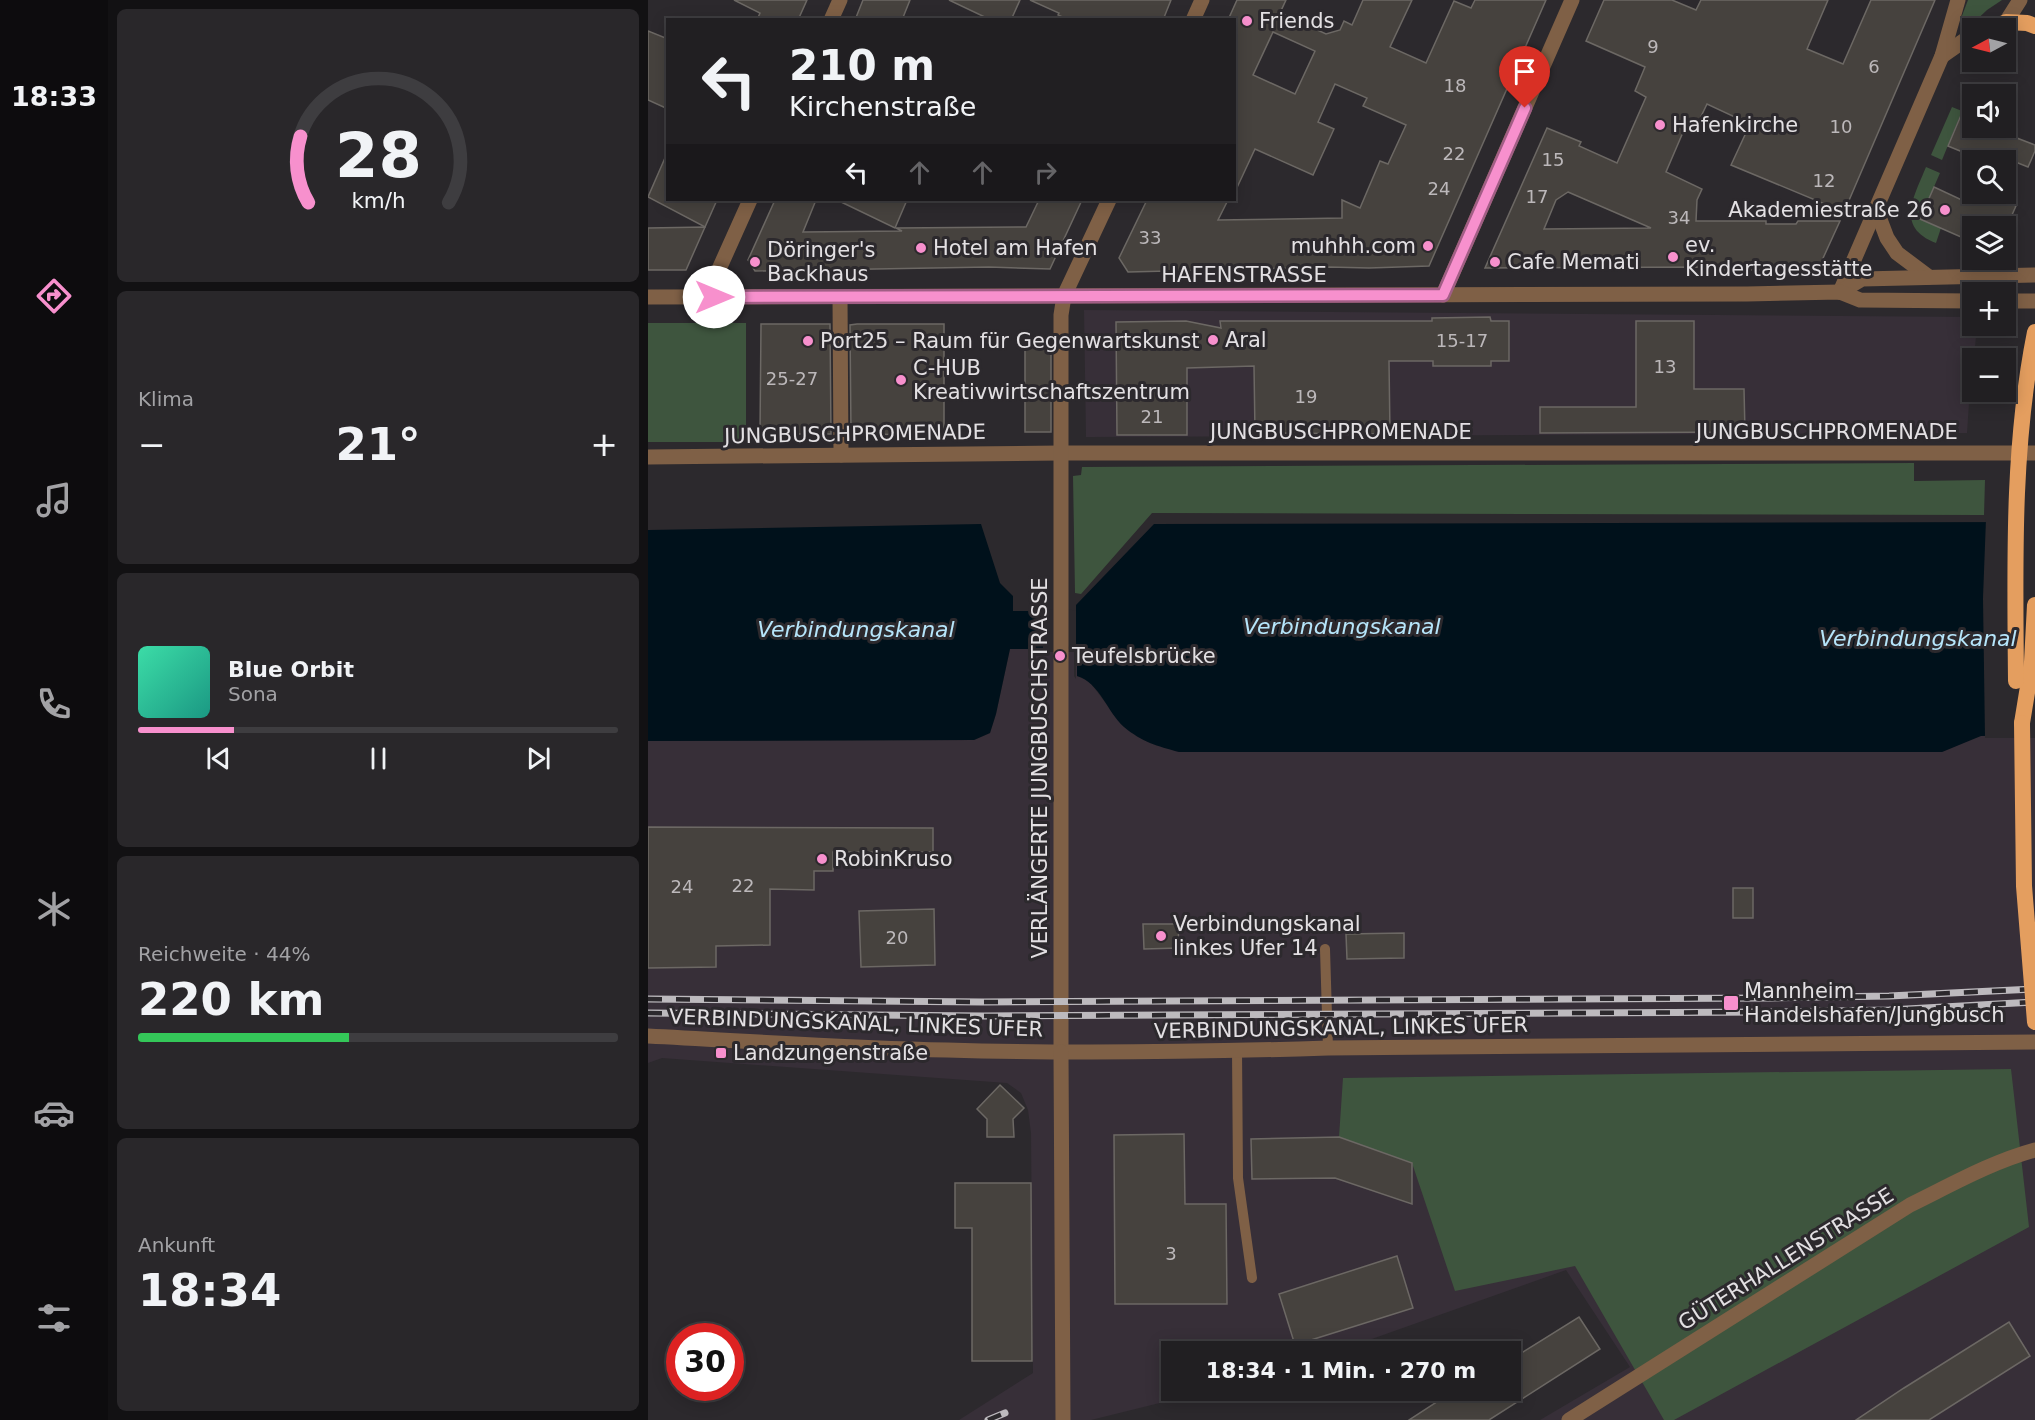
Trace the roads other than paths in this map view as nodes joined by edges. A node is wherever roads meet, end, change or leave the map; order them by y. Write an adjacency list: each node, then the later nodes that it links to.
1 (840, 0): 6 (street)
2 (1202, 0): 7 (street)
3 (1572, 0): 19 (street)
4 (1958, 0): 12 (street)
5 (2020, 0): 8 (street)
6 (832, 18)
7 (1194, 18)
8 (2009, 18)
9 (2016, 22): 10 (highway)
10 (2035, 26)
11 (1962, 42): 12 (street)
12 (1942, 56): 15 (street)
13 (750, 201): 22 (street)
14 (1109, 201): 20 (street, VERLÄNGERTE JUNGBUSCHSTRASSE)
15 (1876, 209): 17 (street); 18 (street)
16 (2035, 275): 17 (street, HAFENSTRASSE)
17 (1929, 277): 18 (street, HAFENSTRASSE)
18 (1840, 292): 19 (street, HAFENSTRASSE); 24 (street, HAFENSTRASSE)
19 (1443, 295): 20 (street, HAFENSTRASSE)
20 (1064, 296): 23 (street, HAFENSTRASSE); 28 (street, VERLÄNGERTE JUNGBUSCHSTRASSE)
21 (648, 297): 22 (street, HAFENSTRASSE)
22 (714, 297): 23 (street, HAFENSTRASSE)
23 (840, 297): 30 (street)
24 (1962, 301)
25 (2016, 301): 26 (street)
26 (2035, 301)
27 (2035, 332): 33 (highway, bridge)
28 (1060, 453): 29 (street, JUNGBUSCHPROMENADE); 30 (street, JUNGBUSCHPROMENADE); 40 (street, VERLÄNGERTE JUNGBUSCHSTRASSE)
29 (2035, 453)
30 (841, 455): 31 (street, JUNGBUSCHPROMENADE)
31 (648, 457)
32 (2035, 605): 33 (highway)
33 (2022, 723): 35 (highway, bridge)
34 (1325, 949): 38 (lane)
35 (2035, 1022)
36 (648, 1036): 40 (street, VERBINDUNGSKANAL, LINKES UFER)
37 (2035, 1042): 38 (street, VERBINDUNGSKANAL, LINKES UFER)
38 (1328, 1048): 39 (street, VERBINDUNGSKANAL, LINKES UFER)
39 (1237, 1050): 40 (street, VERBINDUNGSKANAL, LINKES UFER); 42 (lane)
40 (1061, 1052): 43 (street, VERLÄNGERTE JUNGBUSCHSTRASSE)
41 (2035, 1150): 44 (street, GÜTERHALLENSTRASSE)
42 (1252, 1278)
43 (1063, 1420)
44 (1569, 1420)

